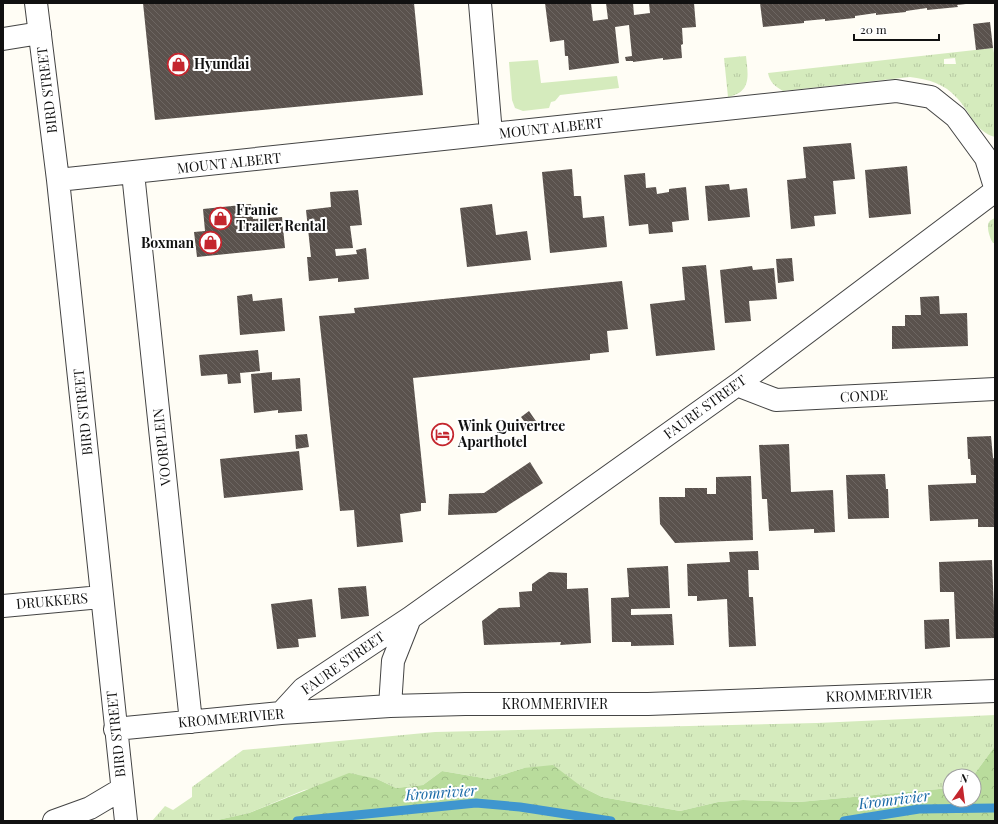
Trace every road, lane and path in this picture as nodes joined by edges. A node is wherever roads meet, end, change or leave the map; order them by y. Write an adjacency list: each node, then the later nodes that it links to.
1 (36, 3): 3 (street, BIRD STREET)
2 (480, 3): 5 (street)
3 (40, 33): 4 (street); 7 (street, BIRD STREET)
4 (3, 39)
5 (491, 134): 6 (street, MOUNT ALBERT); 8 (street, MOUNT ALBERT)
6 (133, 173): 7 (street, MOUNT ALBERT); 18 (street, VOORPLEIN)
7 (58, 180): 12 (street, BIRD STREET)
8 (995, 188)
9 (995, 191): 10 (street, FAURE STREET)
10 (737, 385): 11 (street, CONDE); 14 (street, FAURE STREET)
11 (995, 389)
12 (101, 597): 13 (street, DRUKKERS); 19 (street, BIRD STREET)
13 (3, 606)
14 (410, 618): 16 (street, FAURE STREET); 17 (street, FAURE STREET)
15 (995, 691): 16 (street, KROMMERIVIER)
16 (390, 706): 17 (street, KROMMERIVIER)
17 (281, 713): 18 (street, KROMMERIVIER)
18 (191, 722): 19 (street, KROMMERIVIER)
19 (115, 729): 20 (street, BIRD STREET)
20 (122, 789): 21 (street, BIRD STREET); 22 (street)
21 (126, 820)
22 (54, 821)

